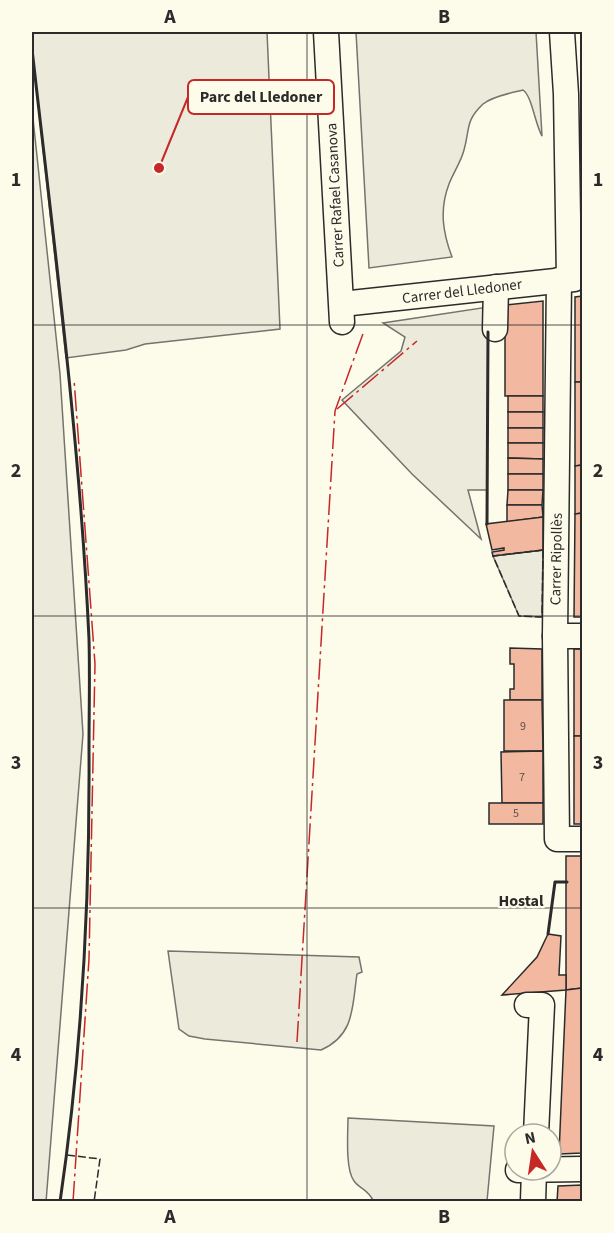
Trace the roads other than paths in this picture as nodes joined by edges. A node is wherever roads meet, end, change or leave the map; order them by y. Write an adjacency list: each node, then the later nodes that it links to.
1 (326, 32): 6 (street, Carrer Rafael Casanova)
2 (562, 32): 3 (street, Carrer Ripollès)
3 (575, 166): 4 (street, Carrer Ripollès)
4 (570, 279): 5 (street, Carrer del Lledoner); 8 (street, Carrer Ripollès)
5 (496, 287): 6 (street, Carrer del Lledoner); 7 (street)
6 (342, 313)
7 (495, 329)
8 (555, 636): 9 (street); 10 (street, Carrer Ripollès)
9 (582, 636)
10 (582, 839)
11 (535, 1005): 12 (street)
12 (536, 1122)
13 (563, 1169): 14 (street)
14 (582, 1169)
15 (533, 1182): 16 (street)
16 (532, 1202)

